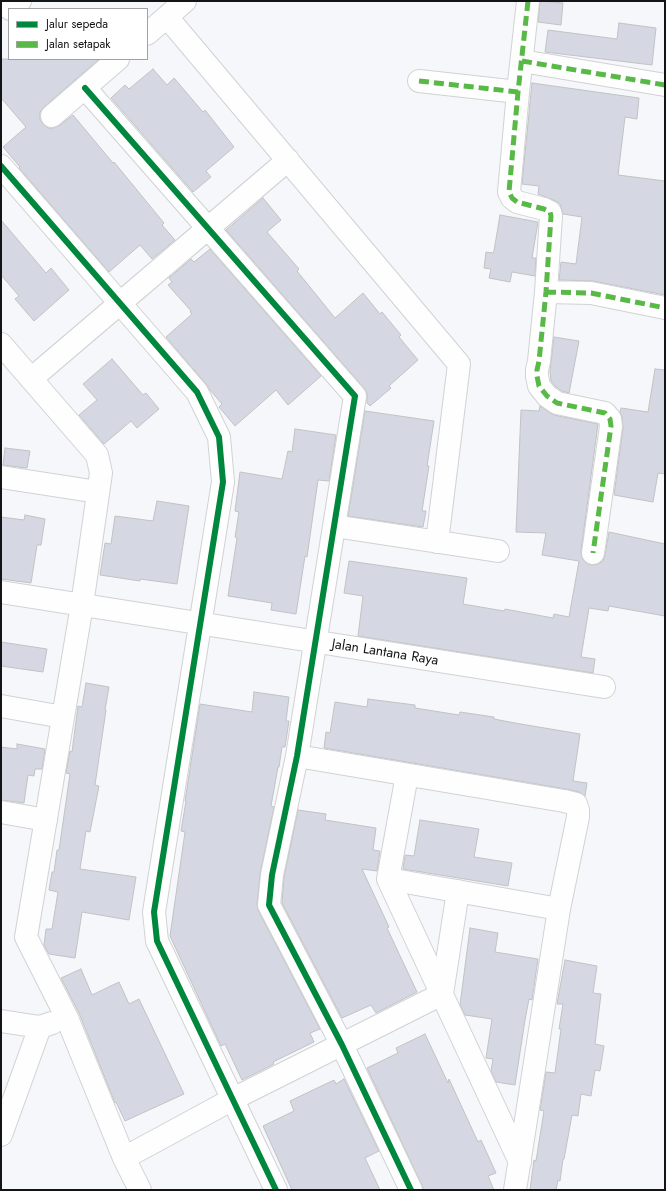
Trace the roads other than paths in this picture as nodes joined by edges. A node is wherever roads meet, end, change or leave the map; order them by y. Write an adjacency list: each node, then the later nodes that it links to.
1 (20, 1): 4 (street)
2 (185, 1): 5 (street)
3 (528, 1): 8 (street)
4 (10, 8)
5 (166, 17): 6 (street); 14 (street)
6 (148, 33)
7 (117, 60): 11 (street)
8 (522, 61): 10 (street); 12 (street)
9 (419, 81): 12 (street)
10 (665, 85)
11 (85, 88): 13 (street); 16 (street)
12 (518, 92): 17 (street)
13 (52, 116)
14 (288, 160): 16 (street); 26 (street)
15 (1, 166): 18 (street)
16 (208, 228): 18 (street); 25 (street)
17 (546, 292): 19 (street); 28 (street)
18 (120, 303): 22 (street); 31 (street)
19 (665, 308)
20 (1, 344): 22 (street)
21 (1, 366): 22 (street)
22 (27, 374): 24 (street)
23 (1, 477): 24 (street)
24 (98, 492): 30 (street)
25 (334, 526): 26 (street); 32 (street)
26 (437, 542): 27 (street)
27 (498, 551)
28 (593, 553)
29 (1, 592): 30 (street, Jalan Lantana Raya)
30 (82, 605): 31 (street, Jalan Lantana Raya); 35 (street)
31 (200, 624): 32 (street, Jalan Lantana Raya); 48 (street)
32 (316, 642): 33 (street, Jalan Lantana Raya); 36 (street)
33 (604, 687)
34 (1, 706): 35 (street)
35 (63, 717): 39 (street)
36 (297, 756): 37 (street); 47 (street)
37 (406, 775): 40 (street); 42 (street)
38 (1, 812): 39 (street)
39 (46, 820): 44 (street)
40 (388, 879): 41 (street); 43 (street)
41 (458, 892): 42 (street); 43 (street)
42 (560, 910): 51 (street)
43 (442, 994): 47 (street); 51 (street)
44 (67, 1018): 46 (street); 50 (street)
45 (1, 1021): 46 (street)
46 (40, 1027): 49 (street)
47 (342, 1045): 48 (street); 54 (street)
48 (234, 1099): 50 (street); 53 (street)
49 (1, 1136)
50 (124, 1158): 52 (street)
51 (520, 1162): 55 (street)
52 (140, 1190)
53 (276, 1190)
54 (411, 1190)
55 (515, 1190)

